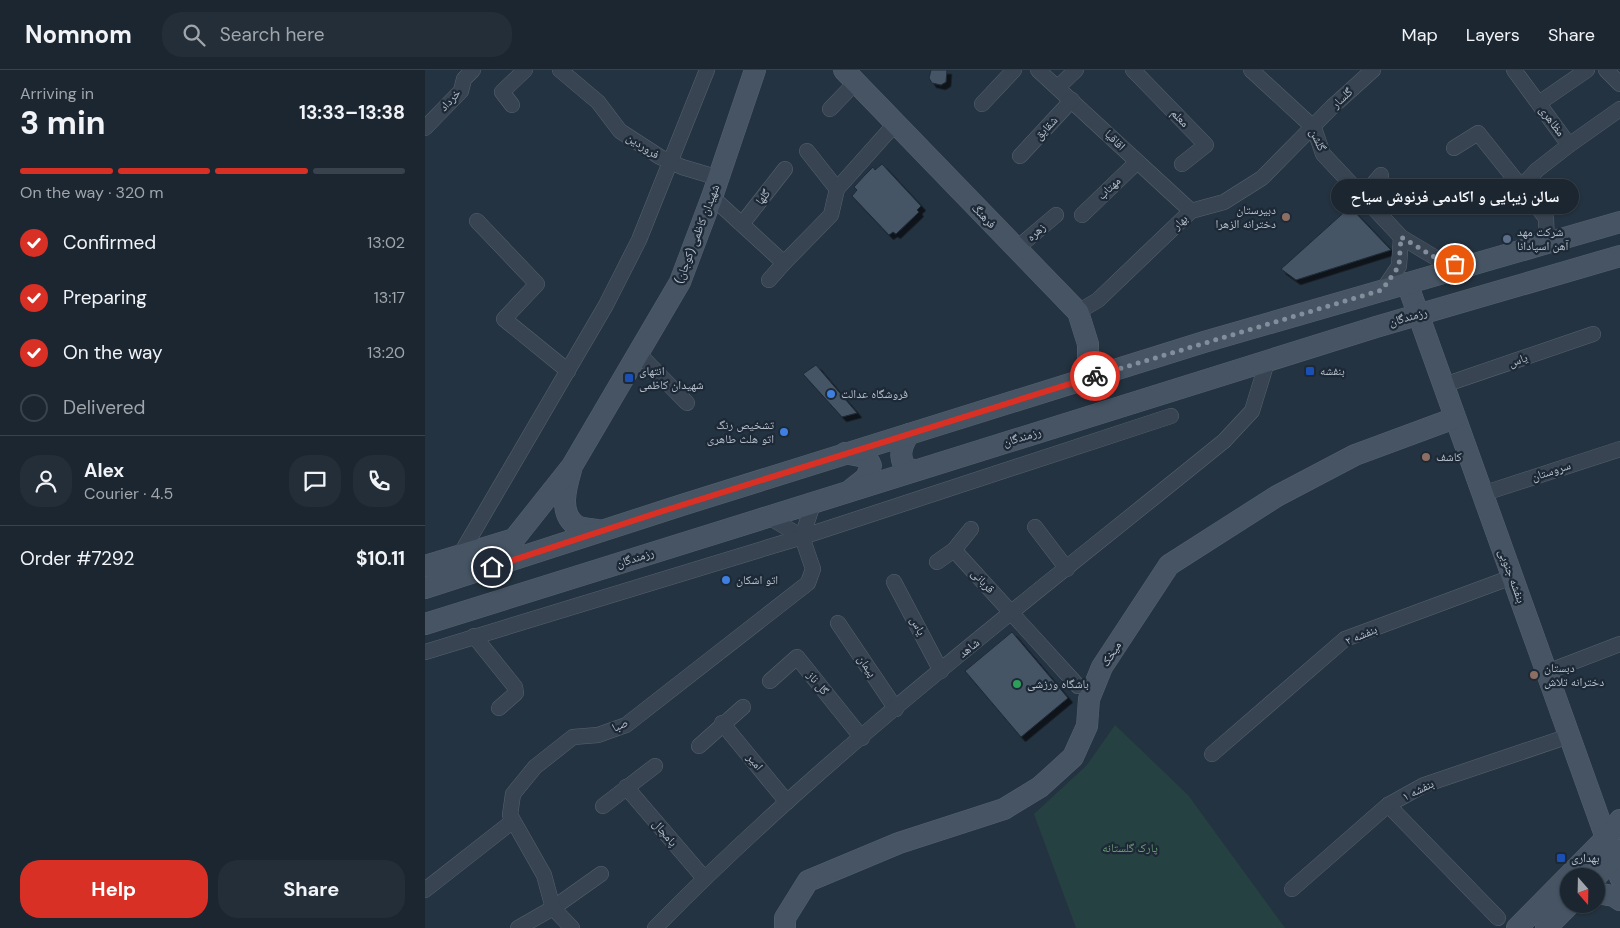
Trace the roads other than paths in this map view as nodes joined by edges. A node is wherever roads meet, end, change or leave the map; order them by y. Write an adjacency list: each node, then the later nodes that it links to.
1 (525, 70): 21 (street)
2 (560, 70): 31 (street, فروردین)
3 (707, 70): 31 (street)
4 (755, 70): 37 (main road, شهیدان کاظمی (کوجان))
5 (1015, 70): 20 (street)
6 (1038, 70): 17 (street, اقاقیا)
7 (1076, 70): 17 (street)
8 (1373, 70): 26 (street, گلسار)
9 (1514, 70): 19 (street, مظاهری)
10 (1587, 70): 19 (street)
11 (1605, 70): 16 (street)
12 (1257, 72): 26 (street, گلشن)
13 (464, 73): 25 (street, خرداد)
14 (1141, 73): 33 (street, معلم)
15 (850, 76): 22 (street); 24 (main road, فرهنگ)
16 (1620, 84)
17 (1059, 87): 18 (street, اقاقیا)
18 (1072, 100): 30 (street, شقایق); 32 (street, اقاقیا)
19 (1539, 103): 27 (street, مظاهری)
20 (982, 104)
21 (513, 105)
22 (829, 109)
23 (1620, 109): 27 (street)
24 (895, 124): 38 (street); 48 (main road, فرهنگ)
25 (425, 128)
26 (1314, 128): 39 (street, گلشن); 40 (street, بهار)
27 (1569, 145): 36 (street, مظاهری)
28 (1454, 148): 36 (street)
29 (807, 151): 38 (street)
30 (1020, 156)
31 (671, 162): 37 (street, فروردین); 60 (street)
32 (1137, 162): 40 (street, اقاقیا); 42 (street, مهتاب)
33 (1182, 164)
34 (785, 169): 45 (street, گلها)
35 (1381, 175): 39 (street)
36 (1521, 187): 47 (street)
37 (716, 188): 45 (street); 58 (main road, شهیدان کاظمی (کوجان))
38 (837, 189): 50 (street)
39 (1363, 196): 46 (street, گلشن)
40 (1191, 211): 55 (street, بهار)
41 (1056, 215): 48 (street, زهره)
42 (1082, 215)
43 (477, 221): 60 (street)
44 (1620, 222): 47 (main road)
45 (742, 224): 50 (street)
46 (1401, 237): 51 (street, گلشن); 54 (street)
47 (1547, 243): 51 (main road)
48 (1016, 249): 55 (main road, فرهنگ)
49 (1615, 261): 56 (main road, رزمندگان)
50 (784, 264): 52 (street)
51 (1469, 266): 53 (main road)
52 (769, 280)
53 (1407, 283): 54 (main road); 56 (main road, بنفشه جنوبی)
54 (1382, 290): 61 (main road)
55 (1078, 312): 61 (main road, فرهنگ)
56 (1418, 314): 59 (main road, رزمندگان); 62 (main road, بنفشه جنوبی)
57 (1593, 334): 62 (street, یاس)
58 (639, 354): 63 (street); 69 (main road, شهیدان کاظمی (کوجان))
59 (1267, 362): 70 (main road, رزمندگان); 85 (street, شاهد)
60 (568, 371): 81 (street)
61 (1088, 378): 66 (main road)
62 (1444, 385): 65 (main road, بنفشه جنوبی)
63 (687, 403)
64 (1171, 416): 78 (street)
65 (1455, 418): 72 (main road, بنفشه جنوبی); 128 (main road, میخک)
66 (909, 434): 68 (main road); 70 (main road)
67 (1620, 449): 72 (street, سروستان)
68 (845, 454): 71 (main road); 77 (main road)
69 (571, 466): 77 (main road); 79 (main road)
70 (915, 470): 71 (main road, رزمندگان)
71 (852, 490): 73 (main road, رزمندگان)
72 (1482, 494): 86 (main road, بنفشه جنوبی)
73 (815, 501): 74 (main road, رزمندگان); 78 (street)
74 (767, 516): 78 (street); 91 (main road, رزمندگان)
75 (1035, 527): 85 (street)
76 (971, 529): 80 (street)
77 (601, 531): 84 (main road)
78 (803, 537): 92 (street); 113 (street, صبا)
79 (514, 539): 81 (main road); 84 (main road)
80 (954, 550): 83 (street); 89 (street, قربانی)
81 (460, 555): 82 (main road)
82 (427, 562)
83 (937, 562)
84 (492, 567): 88 (main road)
85 (1067, 569): 89 (street, شاهد)
86 (1512, 577): 96 (main road, بنفشه جنوبی); 106 (street, بنفشه ۲)
87 (894, 582): 95 (street, یاس)
88 (425, 588)
89 (1013, 613): 95 (street, شاهد); 98 (street, قربانی)
90 (838, 623): 101 (street, پیمان)
91 (425, 624)
92 (474, 636): 94 (street); 100 (street)
93 (1620, 644): 96 (street)
94 (425, 652)
95 (941, 671): 101 (street, شاهد)
96 (1547, 672): 103 (main road, بنفشه جنوبی)
97 (770, 681): 104 (street, گل ناز)
98 (1078, 686)
99 (743, 706): 102 (street)
100 (499, 708)
101 (896, 709): 104 (street, شاهد)
102 (722, 723): 105 (street); 109 (street, امیر)
103 (1569, 736): 110 (street, بنفشه ۱); 114 (main road, بنفشه جنوبی)
104 (863, 738): 109 (street, شاهد)
105 (699, 746)
106 (1212, 754)
107 (655, 766): 108 (street)
108 (626, 787): 111 (street); 117 (street, پامچال)
109 (787, 802): 117 (street, شاهد)
110 (1388, 805): 118 (street, بنفشه ۱); 124 (street)
111 (603, 806)
112 (1620, 820): 114 (main road)
113 (513, 821): 119 (street); 122 (street, صبا)
114 (1616, 856): 115 (main road); 129 (main road)
115 (1605, 868)
116 (601, 874): 122 (street)
117 (704, 878): 127 (street, شاهد)
118 (1292, 889)
119 (425, 890)
120 (1605, 894): 121 (main road)
121 (1620, 900)
122 (553, 908): 125 (street); 126 (street, صبا)
123 (1561, 913): 130 (main road)
124 (1498, 918)
125 (518, 928)
126 (572, 928)
127 (655, 928)
128 (785, 928)
129 (1517, 928)
130 (1546, 928)

